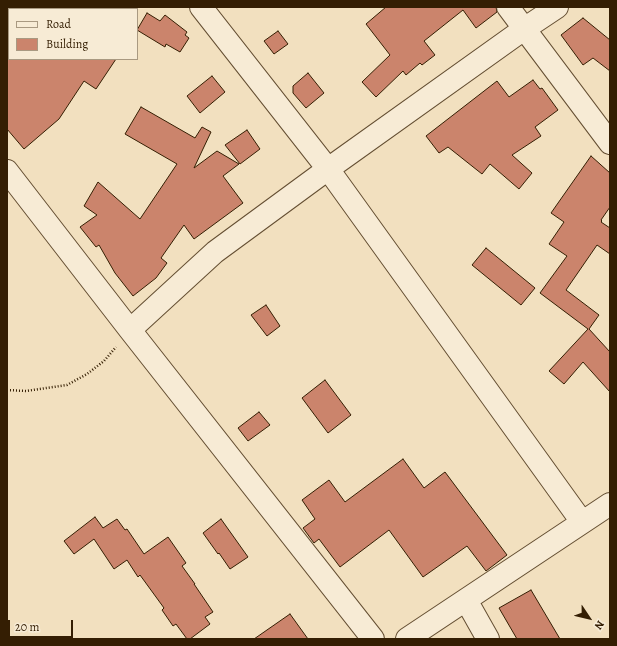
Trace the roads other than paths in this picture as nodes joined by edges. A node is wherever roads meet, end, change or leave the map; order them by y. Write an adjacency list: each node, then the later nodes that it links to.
1 (201, 7): 6 (street)
2 (508, 7): 4 (street)
3 (557, 7): 4 (street)
4 (524, 29): 5 (street); 6 (street)
5 (610, 143)
6 (328, 168): 8 (street); 10 (street)
7 (7, 171): 8 (street)
8 (130, 330): 12 (street)
9 (610, 504): 10 (street)
10 (582, 522): 11 (street)
11 (466, 600): 13 (street); 14 (street)
12 (373, 639)
13 (407, 639)
14 (488, 639)

